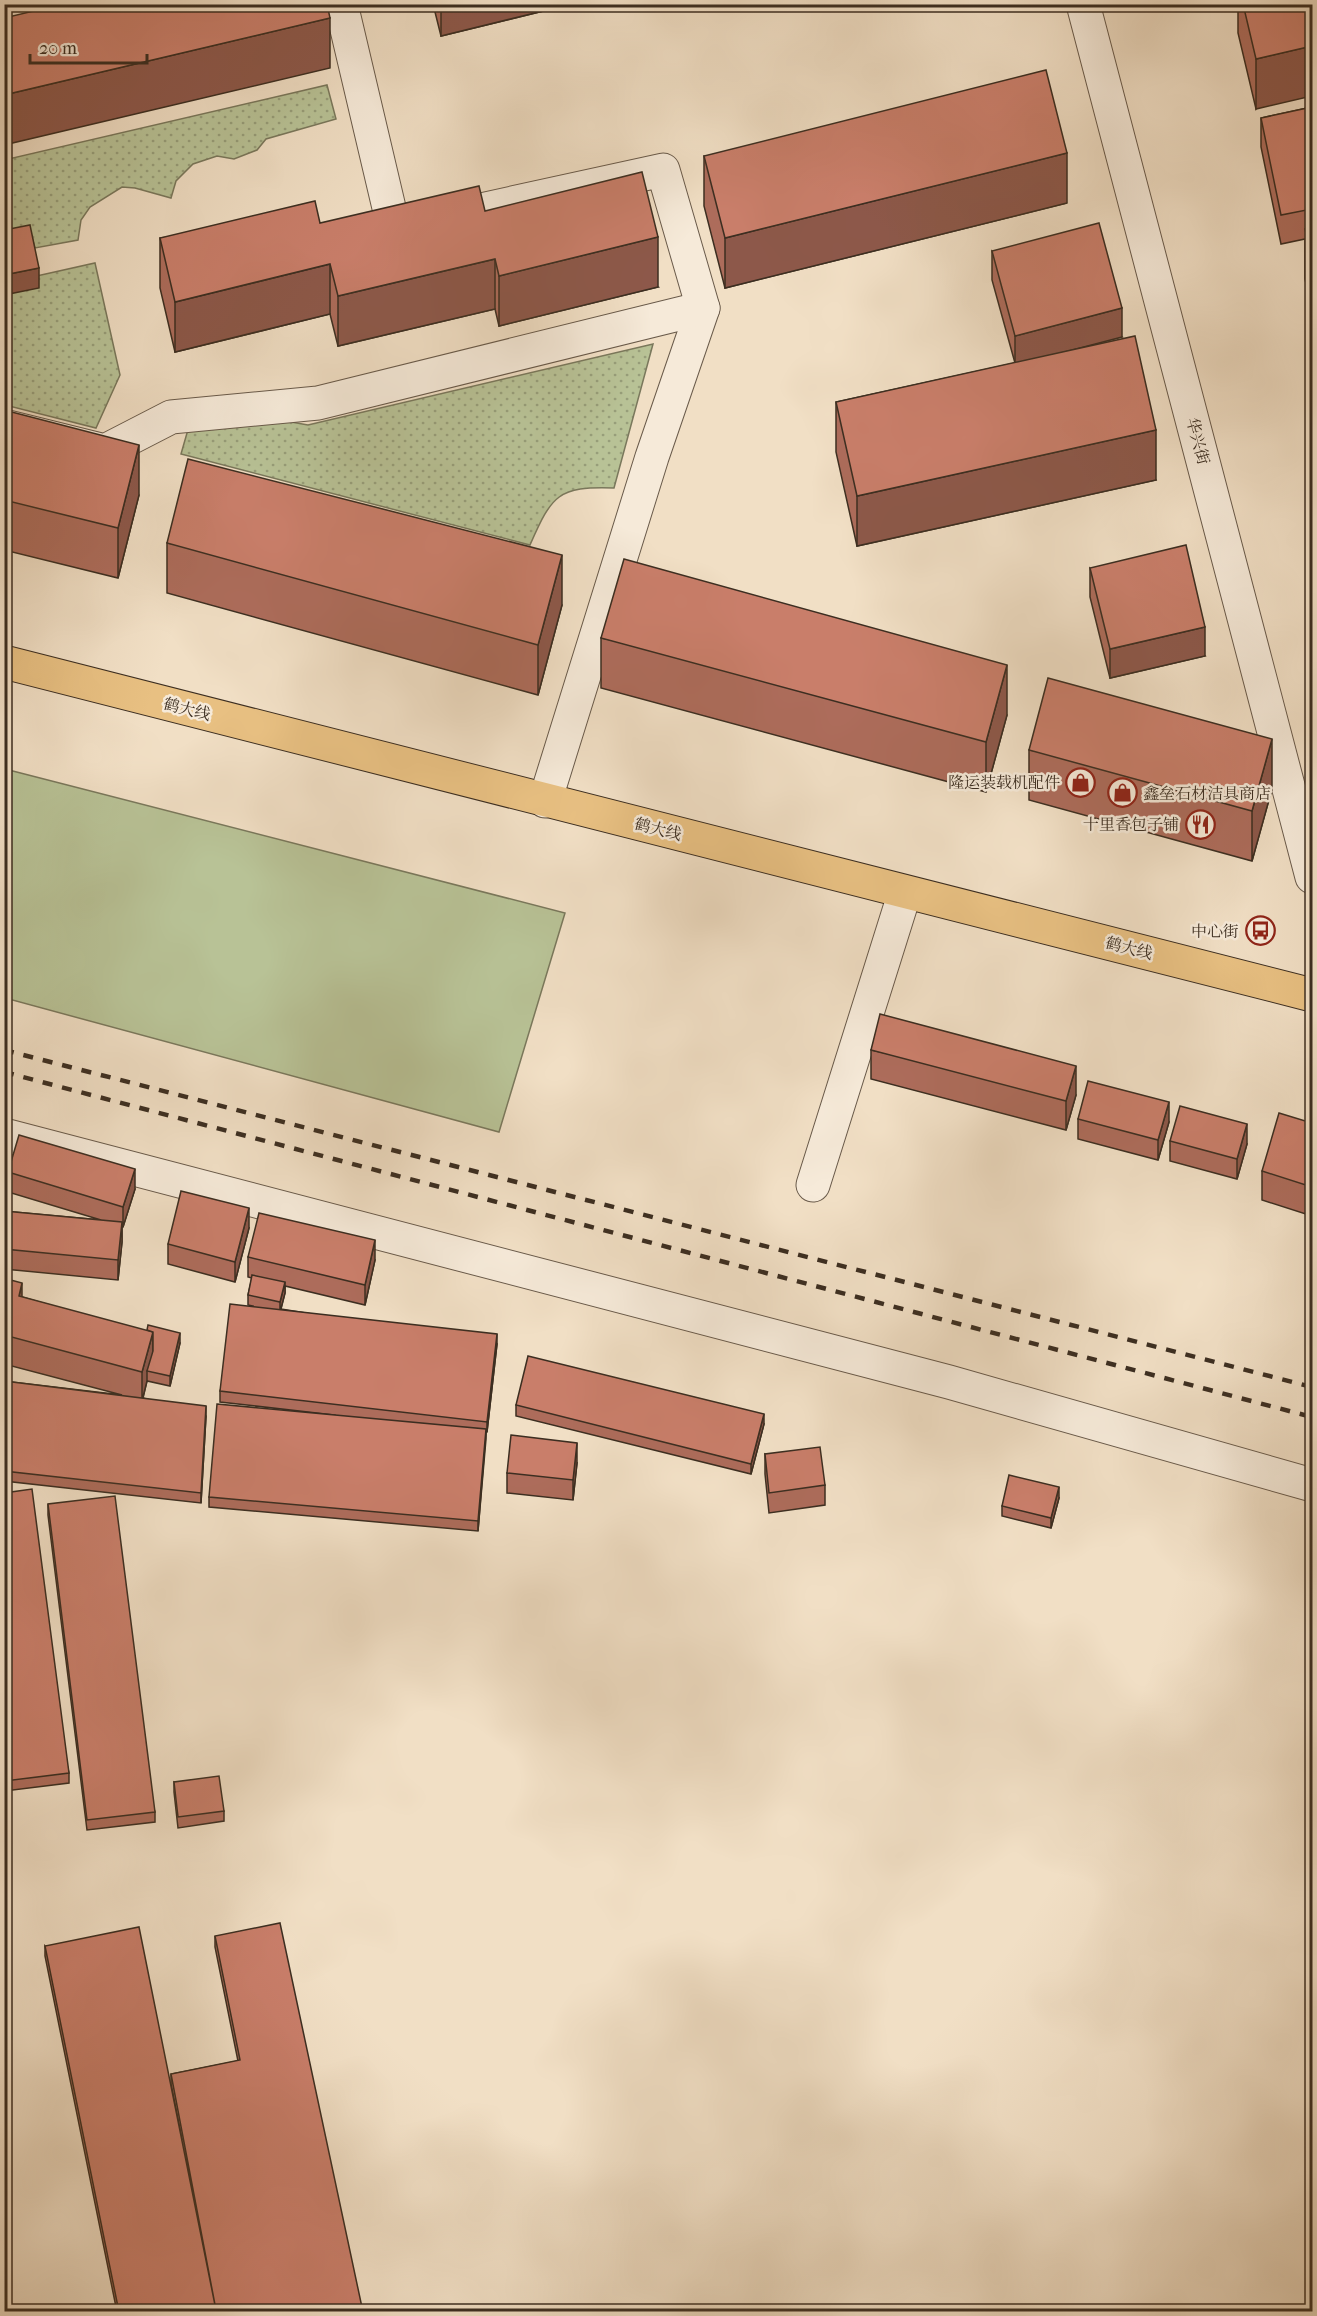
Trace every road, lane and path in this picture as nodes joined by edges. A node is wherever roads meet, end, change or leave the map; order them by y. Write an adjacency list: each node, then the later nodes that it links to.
1 (341, 4): 3 (street)
2 (1083, 4): 7 (street, 华兴街)
3 (703, 308): 4 (street); 6 (street)
4 (4, 426)
5 (4, 662): 6 (highway, 鹤大线)
6 (544, 801): 8 (highway, 鹤大线)
7 (1312, 877)
8 (905, 892): 9 (highway, 鹤大线); 11 (street)
9 (1312, 995)
10 (4, 1135): 12 (street)
11 (813, 1185)
12 (1312, 1485)

